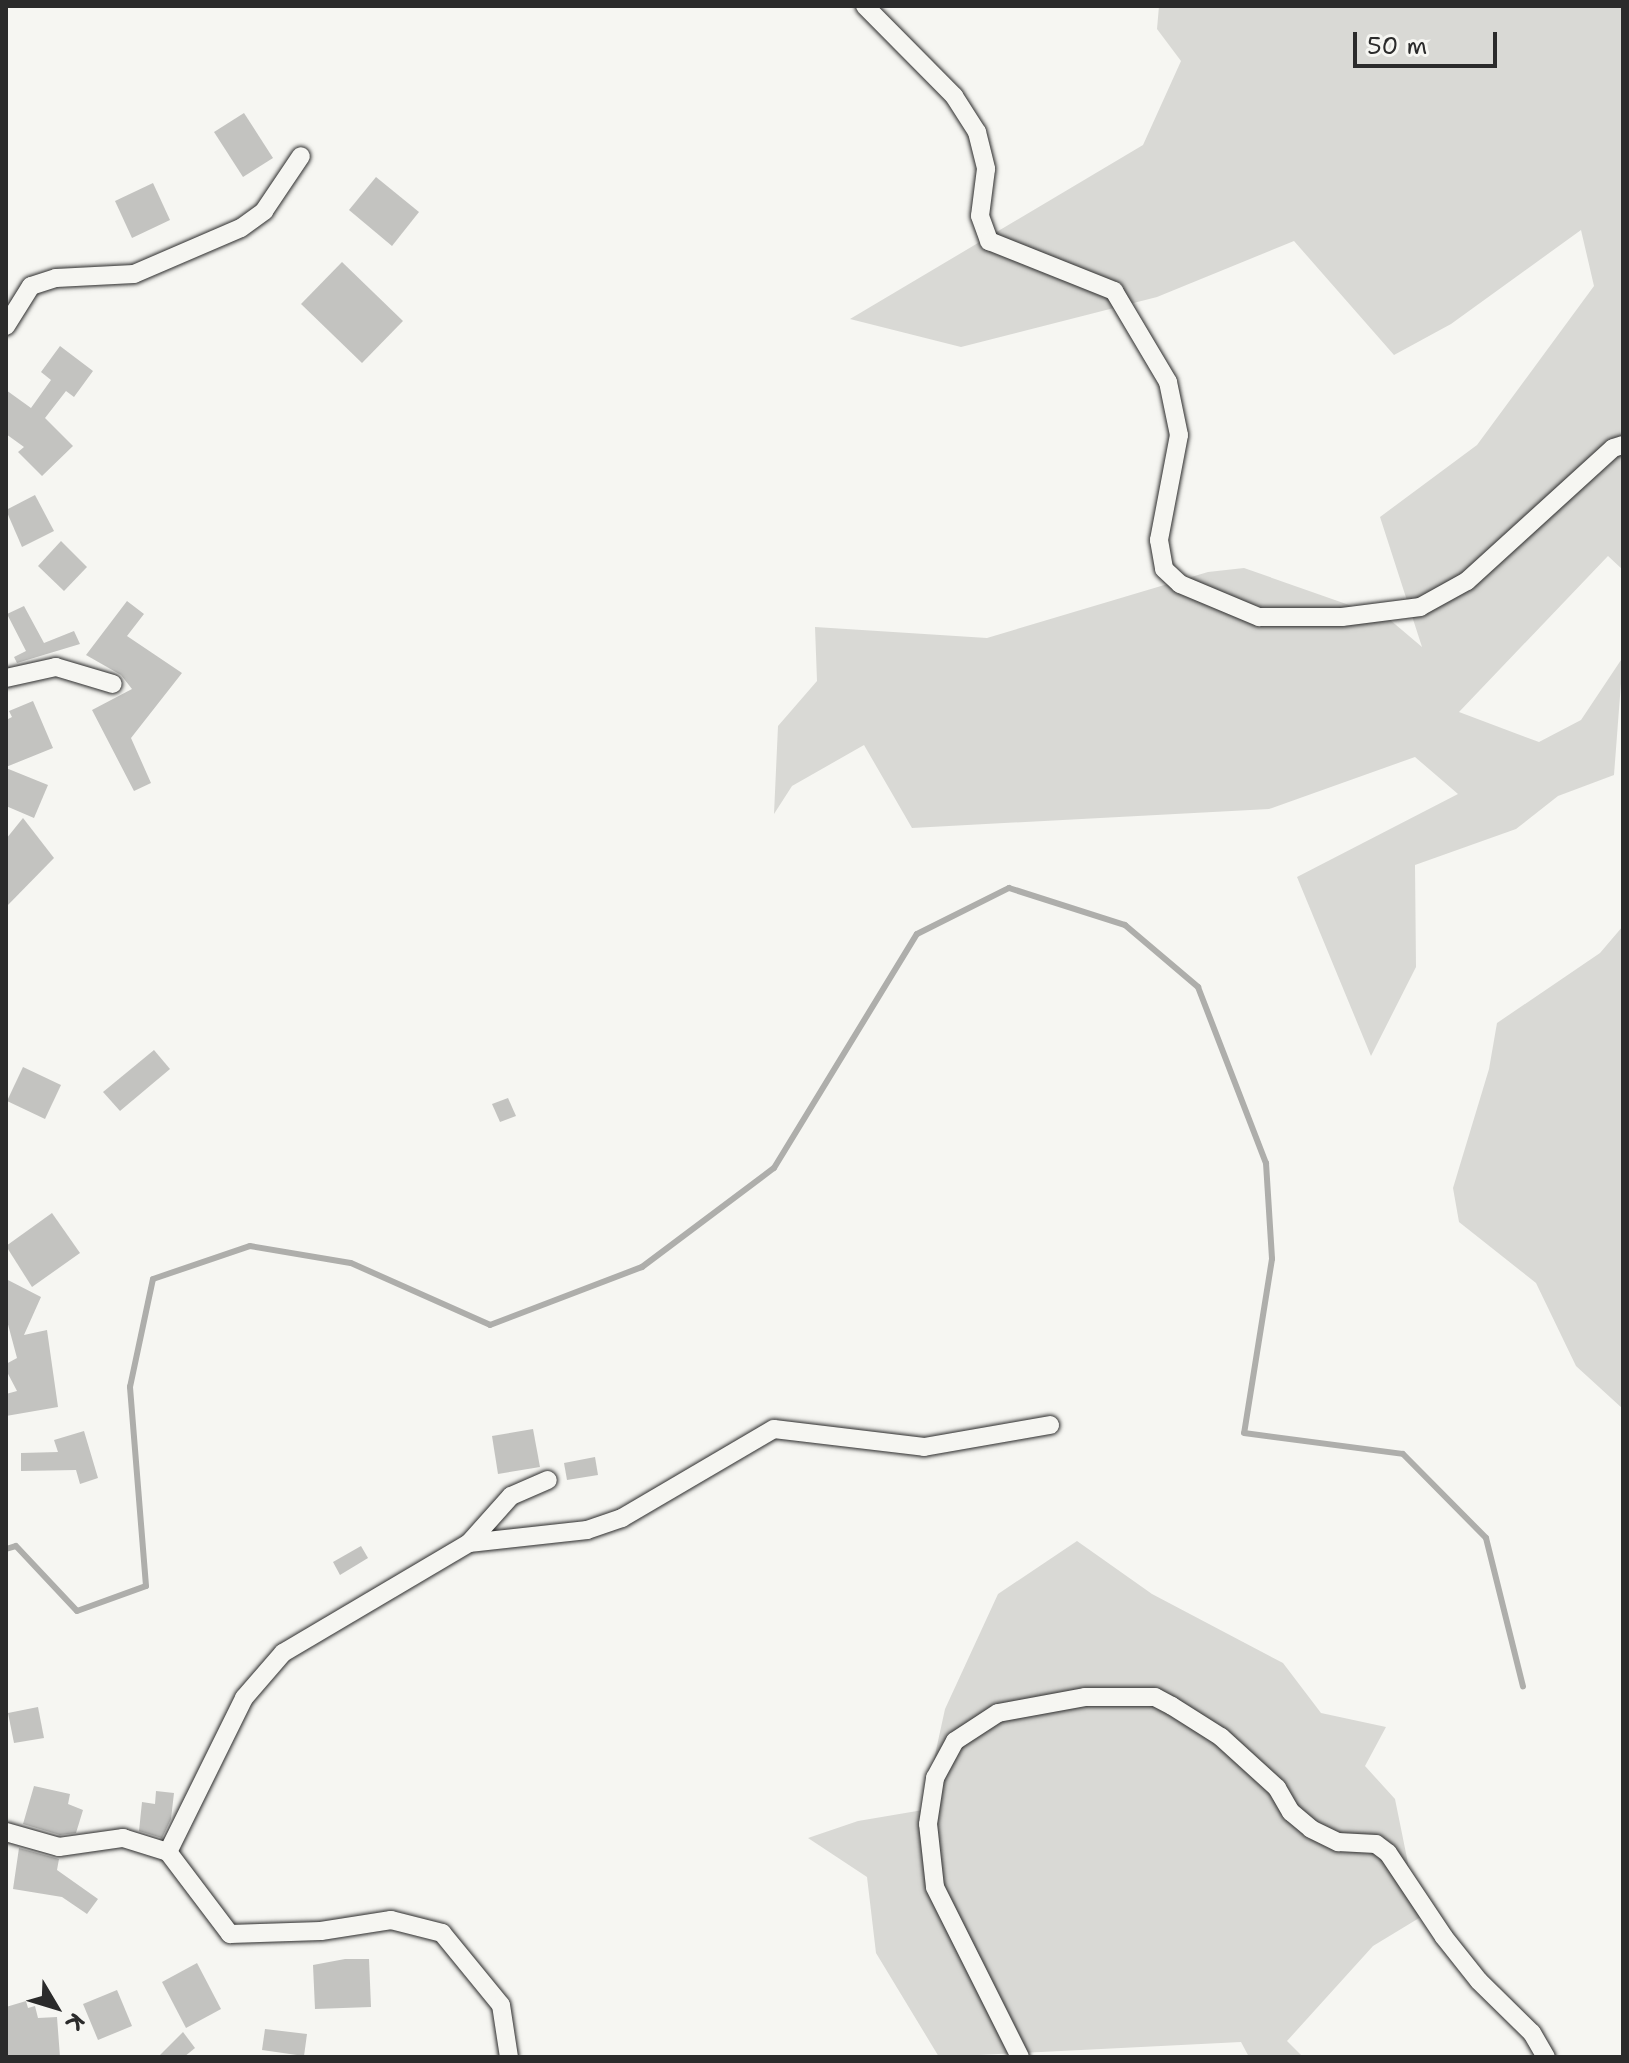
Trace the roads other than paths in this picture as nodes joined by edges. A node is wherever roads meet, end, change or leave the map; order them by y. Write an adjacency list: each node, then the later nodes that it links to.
1 (865, 6): 4 (street)
2 (301, 156): 3 (street)
3 (6, 326)
4 (1623, 445)
5 (6, 678): 6 (street)
6 (113, 684)
7 (1050, 1425): 9 (street)
8 (548, 1480): 9 (street)
9 (469, 1543): 11 (street)
10 (6, 1832): 11 (street)
11 (168, 1852): 12 (street)
12 (509, 2057)
13 (1020, 2057): 14 (street)
14 (1546, 2057)

